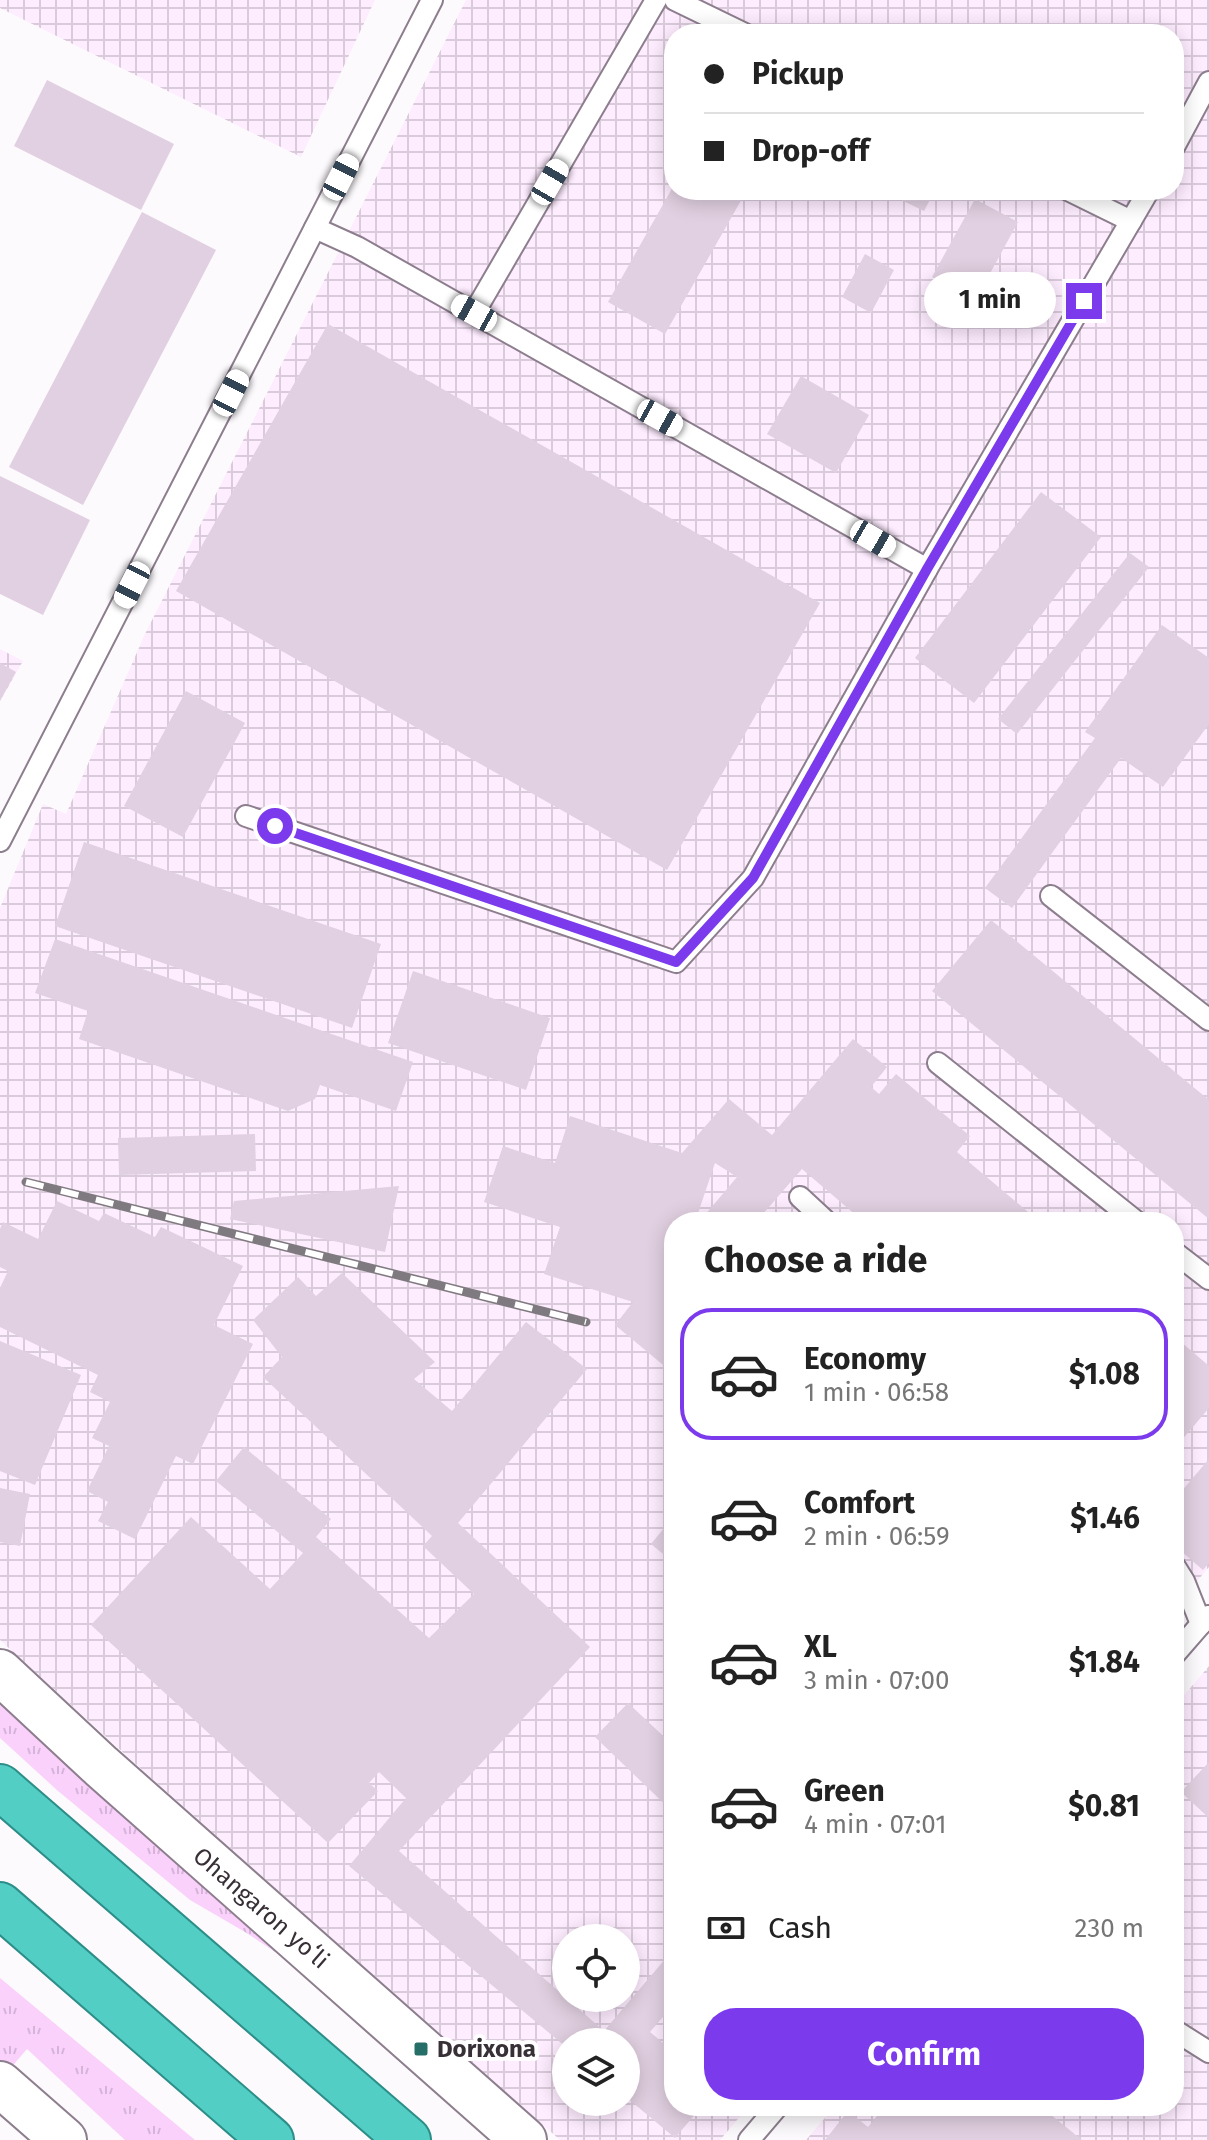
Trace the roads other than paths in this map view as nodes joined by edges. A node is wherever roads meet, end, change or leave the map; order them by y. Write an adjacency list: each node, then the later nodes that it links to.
1 (432, 0): 10 (lane)
2 (656, 0): 11 (lane)
3 (675, 0): 4 (lane)
4 (724, 24)
5 (1209, 82): 6 (lane)
6 (1184, 128)
7 (1088, 200): 9 (lane)
8 (1143, 200): 9 (lane)
9 (1131, 221): 12 (lane)
10 (315, 228): 11 (lane); 14 (lane)
11 (474, 313): 12 (lane)
12 (927, 569): 13 (lane)
13 (246, 816)
14 (0, 841)
15 (1051, 896): 16 (lane)
16 (1209, 1020)
17 (938, 1063): 20 (lane)
18 (800, 1197): 19 (lane)
19 (816, 1212)
20 (1124, 1212)
21 (1184, 1260): 22 (lane)
22 (1209, 1279)
23 (1184, 1581): 24 (lane)
24 (1205, 1620): 25 (lane)
25 (1184, 1644)
26 (0, 1672): 36 (main road, Ohangaron yoʻli)
27 (0, 1787): 35 (highway)
28 (0, 1905): 34 (highway)
29 (1184, 2036): 30 (lane)
30 (1209, 2052)
31 (0, 2084): 33 (main road)
32 (769, 2116): 37 (lane)
33 (64, 2140)
34 (271, 2140)
35 (408, 2140)
36 (524, 2140)
37 (749, 2140)

